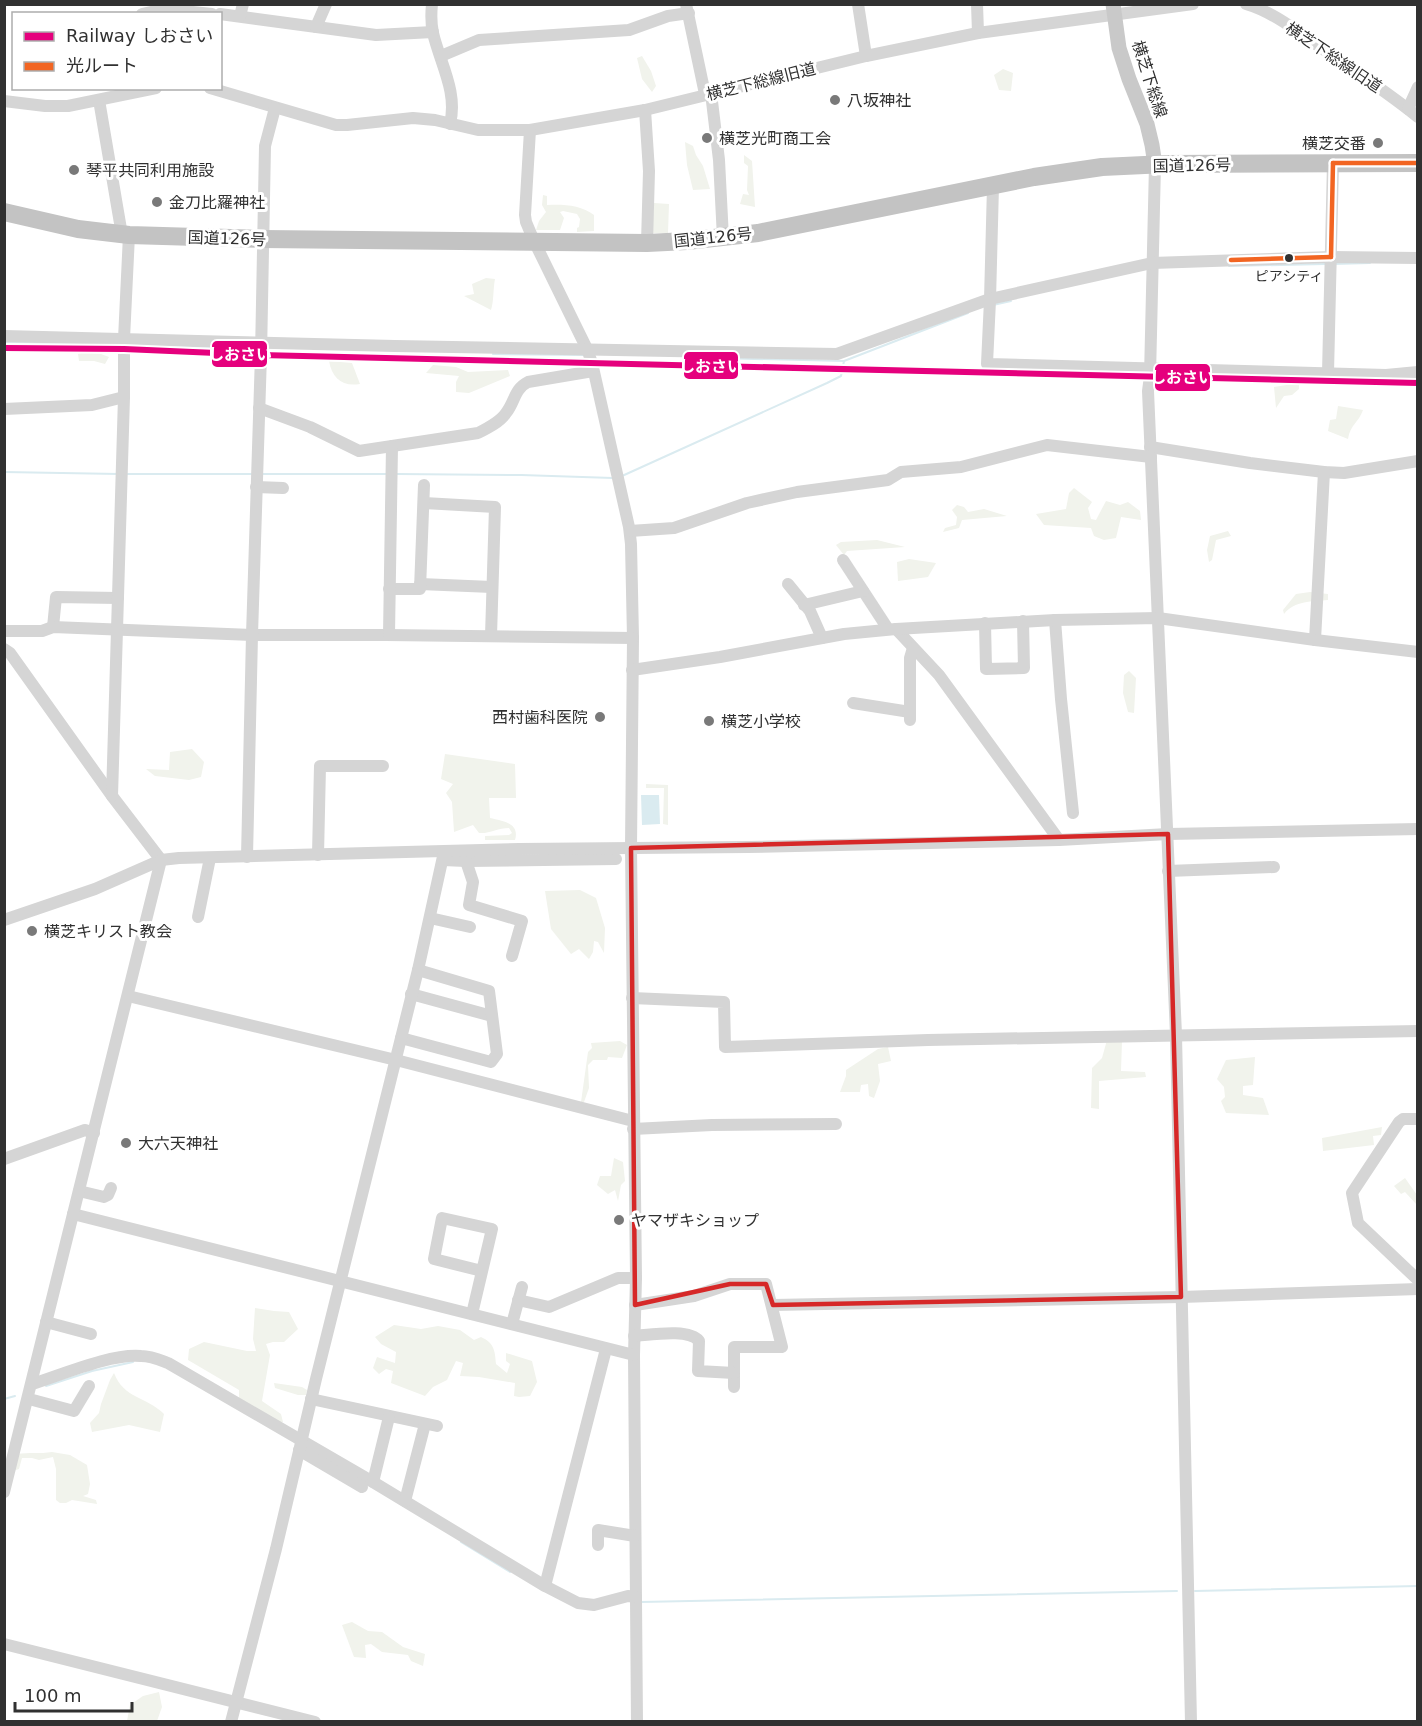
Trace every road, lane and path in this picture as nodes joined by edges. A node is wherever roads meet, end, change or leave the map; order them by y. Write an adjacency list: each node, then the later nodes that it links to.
1 (326, 4): 14 (street)
2 (432, 4): 15 (street)
3 (858, 4): 18 (street)
4 (977, 4): 16 (street)
5 (1193, 4): 10 (street, 横芝下総線旧道)
6 (1246, 4): 27 (street, 横芝下総線旧道)
7 (171, 9): 11 (street); 12 (street)
8 (687, 9): 17 (street); 22 (street)
9 (241, 10): 13 (street); 14 (street)
10 (1113, 10): 16 (street, 横芝下総線旧道); 32 (main road, 横芝下総線)
11 (151, 12)
12 (196, 12)
13 (222, 14)
14 (316, 27): 15 (street)
15 (433, 32): 17 (street)
16 (978, 33): 18 (street, 横芝下総線旧道)
17 (441, 56): 28 (street)
18 (866, 56): 22 (street, 横芝下総線旧道)
19 (1418, 87): 27 (street)
20 (146, 90): 23 (street)
21 (216, 90): 25 (street, 横芝下総線旧道)
22 (708, 94): 26 (street, 横芝下総線旧道); 36 (street)
23 (99, 100): 24 (street); 35 (street)
24 (4, 101)
25 (275, 108): 28 (street, 横芝下総線旧道); 37 (street)
26 (645, 110): 29 (street, 横芝下総線旧道); 39 (street)
27 (1413, 113)
28 (450, 124): 29 (street, 横芝下総線旧道)
29 (530, 130): 38 (street)
30 (1333, 163): 31 (highway, 国道126号); 32 (highway, 国道126号); 41 (street)
31 (1418, 163)
32 (1155, 165): 33 (highway, 国道126号); 42 (street)
33 (993, 186): 36 (highway, 国道126号); 43 (street)
34 (4, 212): 35 (highway, 国道126号)
35 (126, 235): 37 (highway, 国道126号); 45 (street)
36 (723, 238): 39 (highway, 国道126号)
37 (262, 239): 38 (highway, 国道126号); 46 (street)
38 (534, 242): 39 (highway, 国道126号); 47 (street)
39 (647, 243)
40 (1418, 258): 41 (street)
41 (1331, 262): 42 (street); 50 (street)
42 (1152, 266): 43 (street); 48 (street)
43 (990, 304): 47 (street); 48 (street)
44 (4, 336): 45 (street)
45 (124, 341): 46 (street); 51 (street)
46 (261, 342): 47 (street); 52 (street)
47 (590, 358): 54 (street); 62 (street)
48 (1150, 368): 50 (street); 55 (street)
49 (1418, 372): 50 (street)
50 (1328, 373)
51 (124, 397): 53 (street); 69 (street)
52 (259, 408): 54 (street); 59 (street)
53 (4, 409)
54 (392, 446): 67 (street)
55 (1151, 452): 57 (street); 62 (street); 71 (street)
56 (1418, 460): 57 (street)
57 (1324, 472): 84 (street)
58 (424, 485): 61 (street)
59 (256, 487): 60 (street); 79 (street)
60 (283, 488)
61 (424, 503): 64 (street); 66 (street)
62 (630, 531): 82 (street)
63 (843, 560): 68 (street)
64 (420, 584): 66 (street); 67 (street)
65 (788, 584): 70 (street)
66 (492, 586): 81 (street)
67 (389, 590): 80 (street)
68 (863, 591): 70 (street); 77 (street)
69 (118, 598): 75 (street); 76 (street)
70 (804, 605): 83 (street)
71 (1158, 618): 72 (street); 84 (street); 94 (street)
72 (1055, 620): 73 (street); 92 (street)
73 (1023, 621): 74 (street); 74 (street)
74 (985, 623): 77 (street)
75 (53, 627): 76 (street); 78 (street)
76 (117, 629): 79 (street); 91 (street)
77 (892, 629): 83 (street); 85 (street)
78 (4, 631)
79 (252, 635): 80 (street); 99 (street)
80 (389, 635): 81 (street)
81 (492, 636): 82 (street)
82 (633, 638): 88 (street)
83 (822, 638): 88 (street)
84 (1316, 640): 87 (street)
85 (913, 648): 89 (street); 95 (street)
86 (4, 649): 91 (street)
87 (1418, 652)
88 (632, 670): 96 (street)
89 (853, 703)
90 (383, 766): 97 (street)
91 (112, 796): 102 (street)
92 (1073, 813)
93 (1418, 829): 94 (street)
94 (1168, 834): 95 (street); 105 (street)
95 (1059, 840): 96 (street)
96 (631, 848): 98 (street); 114 (street)
97 (318, 855): 98 (street); 99 (street)
98 (444, 856): 103 (street); 107 (street)
99 (247, 857): 100 (street)
100 (210, 858): 102 (street); 106 (street)
101 (616, 859): 103 (street)
102 (161, 860): 108 (street); 113 (street)
103 (466, 861): 110 (street)
104 (1274, 867): 105 (street)
105 (1168, 871): 117 (street)
106 (198, 916)
107 (430, 918): 109 (street); 111 (street)
108 (4, 920)
109 (470, 927)
110 (512, 956)
111 (418, 970): 112 (street); 115 (street)
112 (411, 994): 115 (street); 118 (street)
113 (129, 996): 119 (street); 123 (street)
114 (632, 998): 117 (street); 122 (street)
115 (492, 1016): 118 (street)
116 (1418, 1031): 117 (street)
117 (1176, 1035): 134 (street)
118 (401, 1038): 119 (street)
119 (396, 1060): 122 (street); 131 (street)
120 (1418, 1119): 130 (street)
121 (836, 1124): 122 (street)
122 (633, 1125): 129 (street)
123 (94, 1133): 124 (street); 126 (street)
124 (4, 1159)
125 (111, 1188): 126 (street)
126 (79, 1191): 127 (street)
127 (73, 1214): 131 (street); 139 (street)
128 (482, 1271): 128 (street); 138 (street)
129 (636, 1278): 135 (street); 136 (street)
130 (1418, 1280)
131 (340, 1282): 138 (street); 150 (street)
132 (522, 1287): 135 (street)
133 (1418, 1289): 134 (street)
134 (1181, 1297): 137 (street); 165 (street)
135 (518, 1300): 140 (street)
136 (635, 1305): 137 (street); 142 (street)
137 (773, 1305): 145 (street)
138 (472, 1314): 140 (street)
139 (45, 1322): 141 (street); 146 (street)
140 (512, 1324): 143 (street)
141 (91, 1334)
142 (634, 1336): 144 (street); 145 (street)
143 (606, 1349): 144 (street); 158 (street)
144 (634, 1355): 156 (street)
145 (734, 1373): 148 (street)
146 (32, 1384): 149 (street); 152 (street)
147 (88, 1386): 149 (street)
148 (734, 1388)
149 (28, 1398): 154 (street)
150 (311, 1399): 151 (street); 152 (street)
151 (389, 1416): 153 (street); 155 (street)
152 (300, 1445): 153 (street); 161 (street)
153 (367, 1484): 155 (street)
154 (4, 1492)
155 (405, 1501): 158 (street)
156 (635, 1536): 157 (street); 159 (street)
157 (598, 1545)
158 (545, 1586): 159 (street)
159 (636, 1597): 164 (street)
160 (4, 1644): 161 (street)
161 (236, 1702): 162 (street); 163 (street)
162 (231, 1722)
163 (315, 1722)
164 (637, 1722)
165 (1191, 1722)

